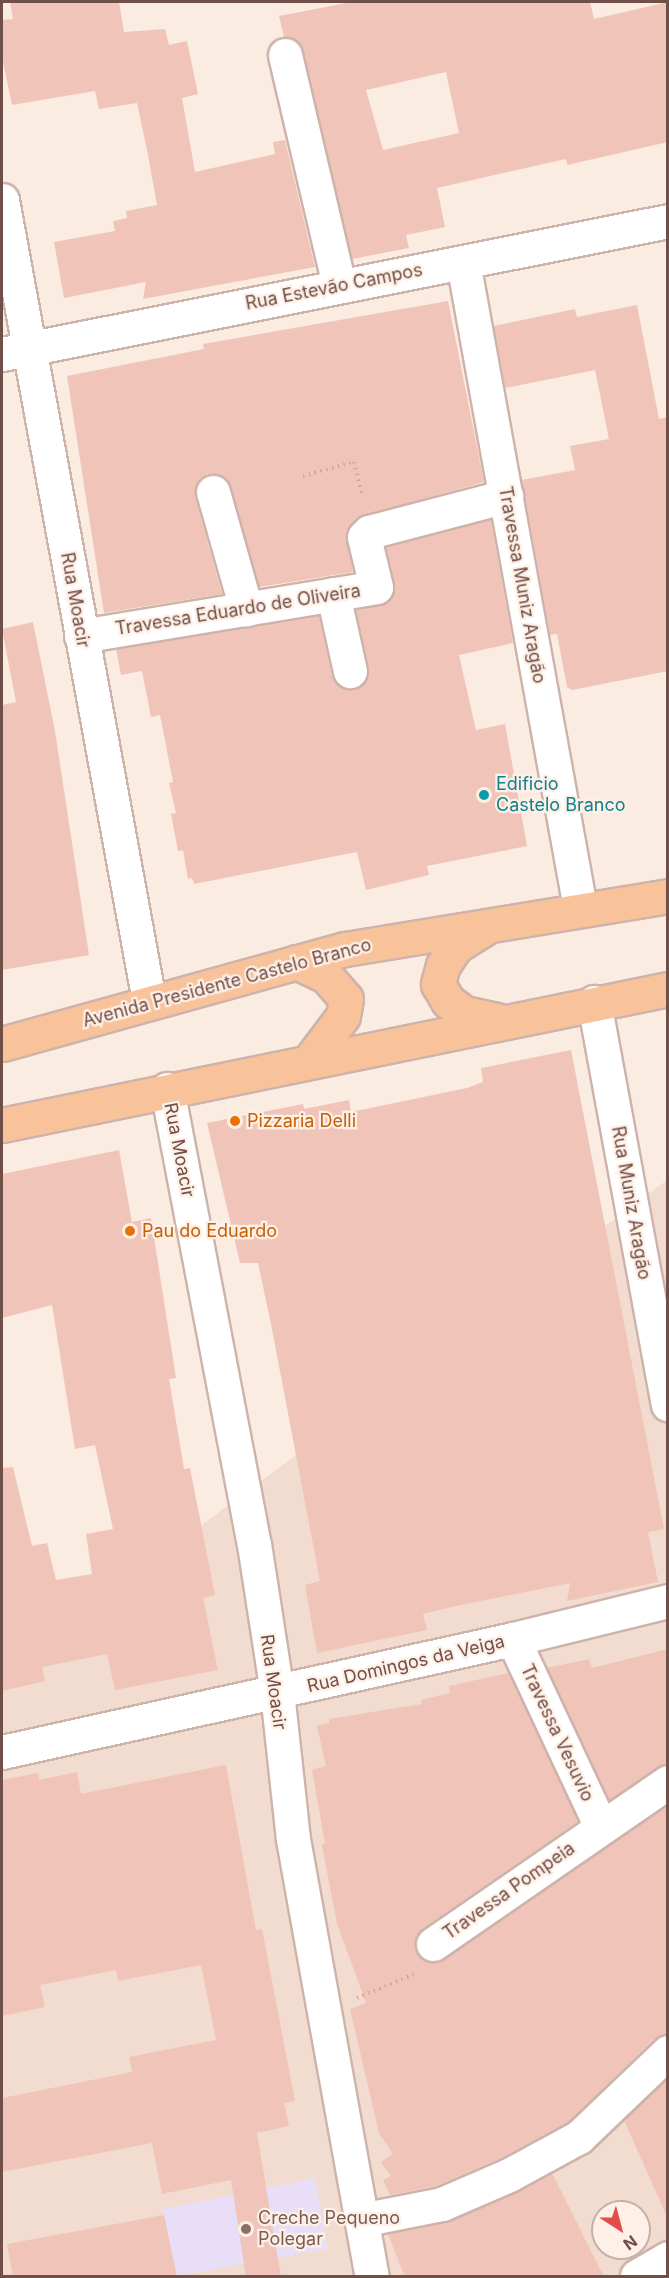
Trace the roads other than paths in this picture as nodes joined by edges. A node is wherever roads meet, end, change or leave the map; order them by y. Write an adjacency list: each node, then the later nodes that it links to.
1 (285, 55): 5 (street)
2 (2, 200): 6 (street, Rua Moacir)
3 (668, 221): 4 (street, Rua Estevão Campos)
4 (463, 262): 5 (street, Rua Estevão Campos); 8 (street, Travessa Muniz Aragão)
5 (339, 286): 6 (street, Rua Estevão Campos)
6 (16, 350): 11 (street, Rua Moacir)
7 (213, 492): 10 (street)
8 (506, 496): 9 (street, Travessa Eduardo de Oliveira); 14 (street, Travessa Muniz Aragão)
9 (333, 594): 10 (street, Travessa Eduardo de Oliveira); 12 (street)
10 (246, 609): 11 (street, Travessa Eduardo de Oliveira)
11 (81, 636): 18 (street, Rua Moacir)
12 (350, 671)
13 (668, 896): 14 (main road, Avenida Presidente Castelo Branco)
14 (580, 908): 15 (main road, Avenida Presidente Castelo Branco)
15 (491, 923): 16 (main road, Avenida Presidente Castelo Branco); 20 (main road)
16 (296, 962): 18 (main road, Avenida Presidente Castelo Branco); 22 (main road)
17 (668, 989): 19 (main road)
18 (149, 1001): 21 (main road, Avenida Presidente Castelo Branco)
19 (594, 1002): 20 (main road); 25 (street, Rua Muniz Aragão)
20 (502, 1021): 22 (main road)
21 (2, 1044)
22 (310, 1060): 23 (main road)
23 (167, 1089): 24 (main road); 28 (street, Rua Moacir)
24 (2, 1125)
25 (668, 1404)
26 (668, 1601): 27 (street, Rua Domingos da Veiga)
27 (513, 1639): 28 (street, Rua Domingos da Veiga); 31 (street, Travessa Vesuvio)
28 (277, 1692): 29 (street, Rua Domingos da Veiga); 34 (street, Rua Moacir)
29 (2, 1752)
30 (668, 1782): 31 (street, Travessa Pompeia)
31 (601, 1827): 32 (street, Travessa Pompeia)
32 (433, 1944)
33 (668, 2052): 34 (street)
34 (361, 2220): 36 (street, Rua Moacir)
35 (668, 2258): 37 (street)
36 (372, 2277)
37 (637, 2277)

